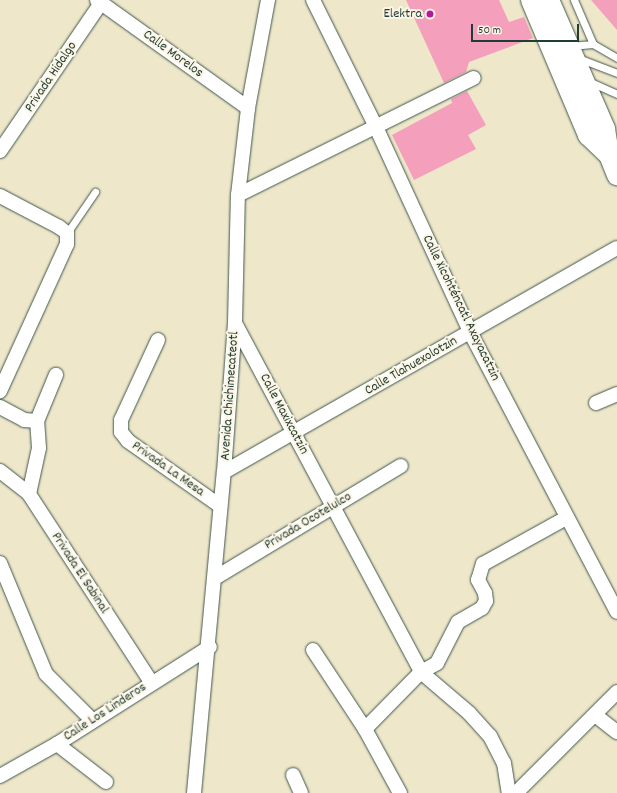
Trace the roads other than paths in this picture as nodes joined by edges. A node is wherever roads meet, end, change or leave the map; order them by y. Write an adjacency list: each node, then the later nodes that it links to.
1 (268, 0): 14 (street, Avenida Chichimecateotl)
2 (313, 0): 15 (street, Calle Xicohténcatl Axayacatzin)
3 (531, 0): 17 (main road)
4 (549, 0): 8 (main road)
5 (574, 0): 7 (lane)
6 (99, 2): 14 (street, Calle Morelos); 16 (street, Privada Hidalgo)
7 (593, 44): 8 (lane); 9 (lane)
8 (570, 50): 10 (lane); 11 (main road)
9 (617, 58)
10 (617, 73)
11 (580, 77): 13 (lane); 17 (main road)
12 (474, 78): 15 (street)
13 (617, 94)
14 (248, 108): 20 (street, Avenida Chichimecateotl)
15 (375, 125): 20 (street); 25 (street, Calle Xicohténcatl Axayacatzin)
16 (0, 151)
17 (613, 153): 18 (main road)
18 (617, 175)
19 (95, 192): 22 (lane)
20 (238, 195): 24 (street, Avenida Chichimecateotl)
21 (0, 196): 22 (street)
22 (67, 233): 28 (street)
23 (617, 248): 25 (street, Calle Tlahuexolotzin)
24 (235, 323): 33 (street, Calle Maxixcatzin); 36 (street, Avenida Chichimecateotl)
25 (470, 332): 33 (street, Calle Tlahuexolotzin); 40 (street, Calle Xicohténcatl Axayacatzin)
26 (158, 340): 38 (street, Privada La Mesa)
27 (56, 376): 32 (street)
28 (0, 391)
29 (617, 394): 30 (street)
30 (596, 403)
31 (0, 407): 32 (street)
32 (37, 421): 37 (street)
33 (294, 432): 36 (street, Calle Tlahuexolotzin); 39 (street, Calle Maxixcatzin)
34 (401, 466): 39 (street, Privada Ocotelulco)
35 (0, 471): 37 (street, Privada El Sabinal)
36 (224, 472): 38 (street, Avenida Chichimecateotl)
37 (29, 494): 47 (street, Privada El Sabinal)
38 (220, 506): 42 (street, Avenida Chichimecateotl)
39 (331, 507): 42 (street, Privada Ocotelulco); 46 (street, Calle Maxixcatzin)
40 (566, 518): 43 (street, Calle Xicohténcatl Axayacatzin); 46 (street)
41 (0, 563): 50 (street)
42 (215, 578): 44 (street, Avenida Chichimecateotl)
43 (617, 612)
44 (210, 646): 47 (street, Calle Los Linderos); 57 (street, Avenida Chichimecateotl)
45 (314, 650): 51 (street)
46 (421, 672): 51 (street); 60 (street)
47 (152, 682): 50 (street, Calle Los Linderos)
48 (617, 692): 49 (street)
49 (595, 715): 52 (street); 61 (street)
50 (92, 720): 53 (street, Calle Los Linderos)
51 (365, 729): 59 (street)
52 (617, 732)
53 (57, 744): 54 (street, Calle Los Linderos); 56 (street)
54 (2, 772)
55 (293, 775): 58 (street)
56 (106, 782)
57 (194, 793)
58 (301, 793)
59 (400, 793)
60 (509, 793)
61 (516, 793)

